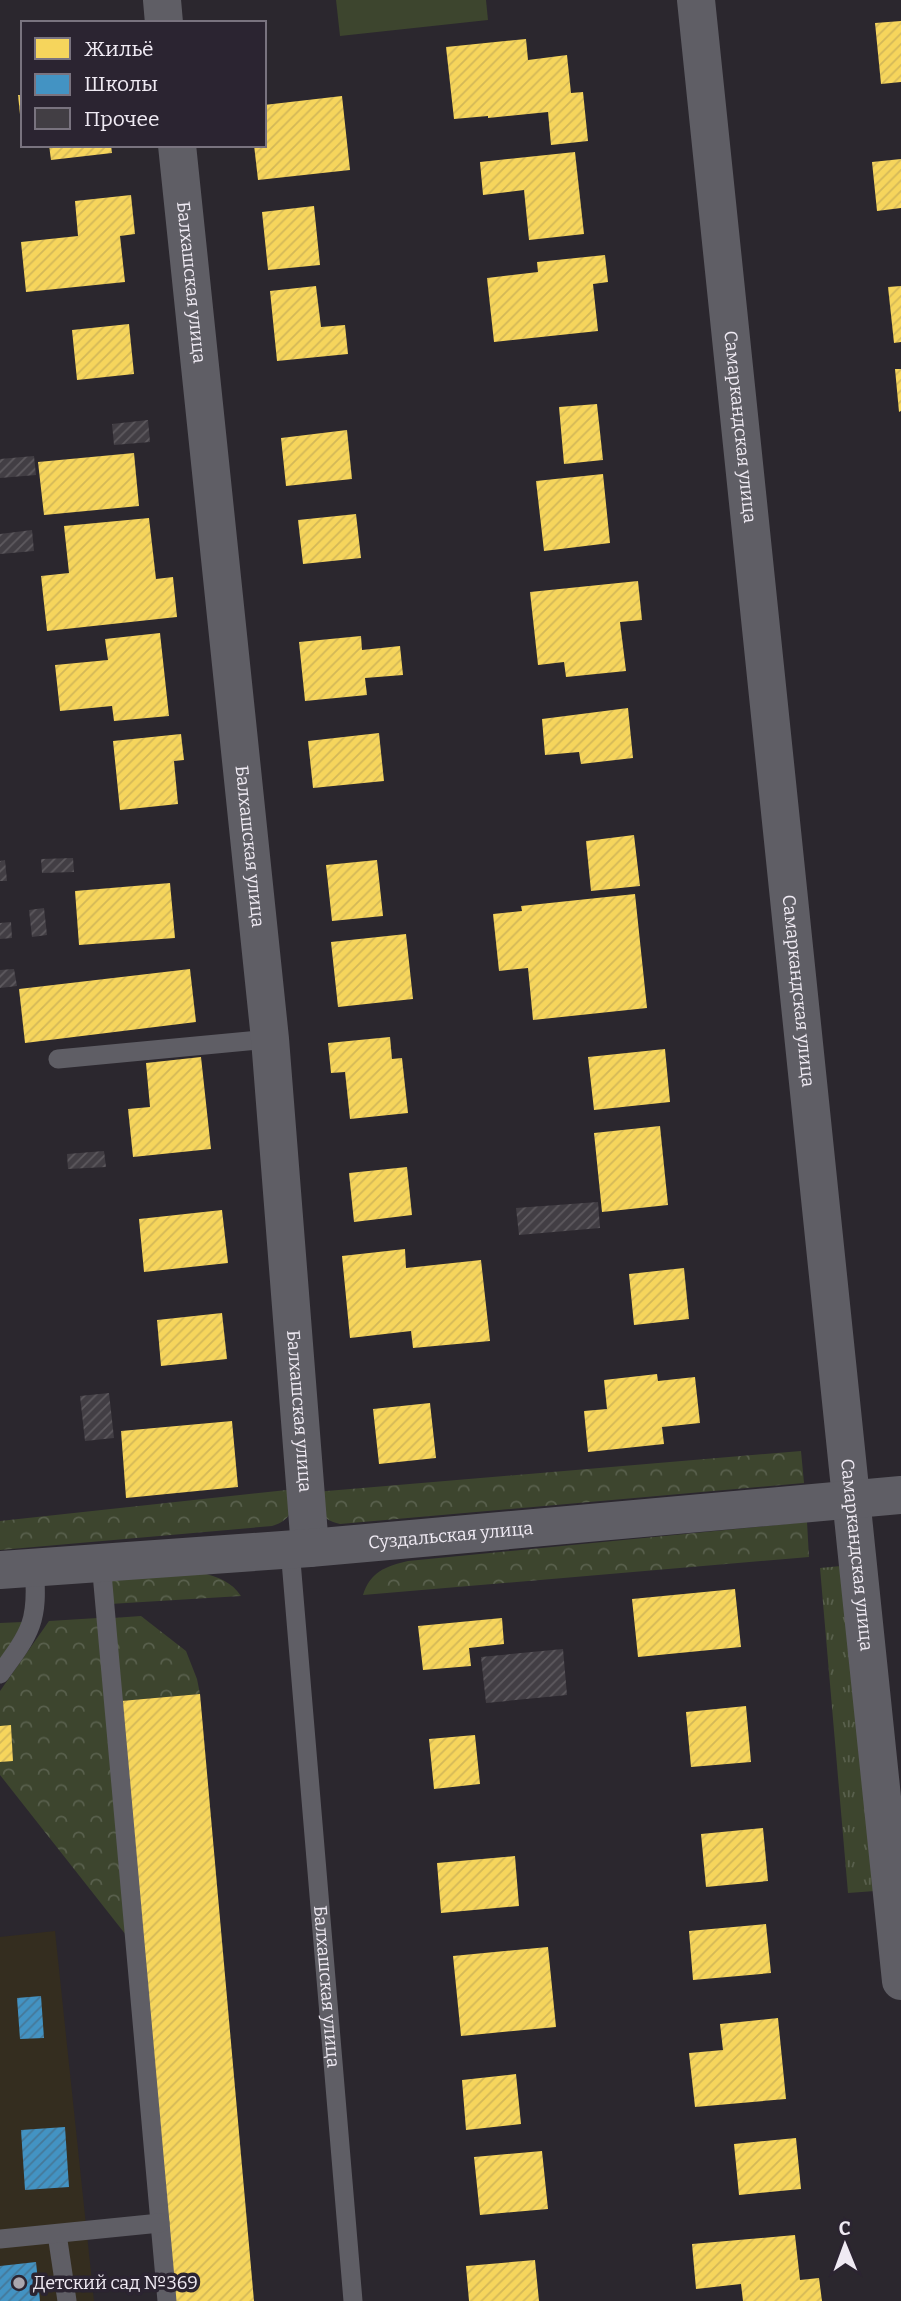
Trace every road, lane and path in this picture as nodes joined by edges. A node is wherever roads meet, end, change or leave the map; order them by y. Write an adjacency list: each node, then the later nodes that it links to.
1 (162, 0): 3 (street)
2 (696, 0): 8 (street, Самаркандская улица)
3 (164, 21)
4 (177, 147): 5 (street, Балхашская улица)
5 (270, 1039): 6 (lane); 9 (street, Балхашская улица)
6 (58, 1059)
7 (901, 1495): 8 (street, Суздальская улица)
8 (852, 1499): 9 (street, Суздальская улица); 13 (street, Самаркандская улица)
9 (300, 1548): 10 (street, Суздальская улица); 19 (lane, Балхашская улица)
10 (101, 1562): 11 (street, Суздальская улица); 14 (lane)
11 (17, 1569): 12 (lane)
12 (0, 1674)
13 (901, 1981)
14 (160, 2223): 15 (lane); 18 (lane)
15 (57, 2234): 16 (lane); 17 (lane)
16 (0, 2239)
17 (67, 2301)
18 (167, 2301)
19 (353, 2301)

